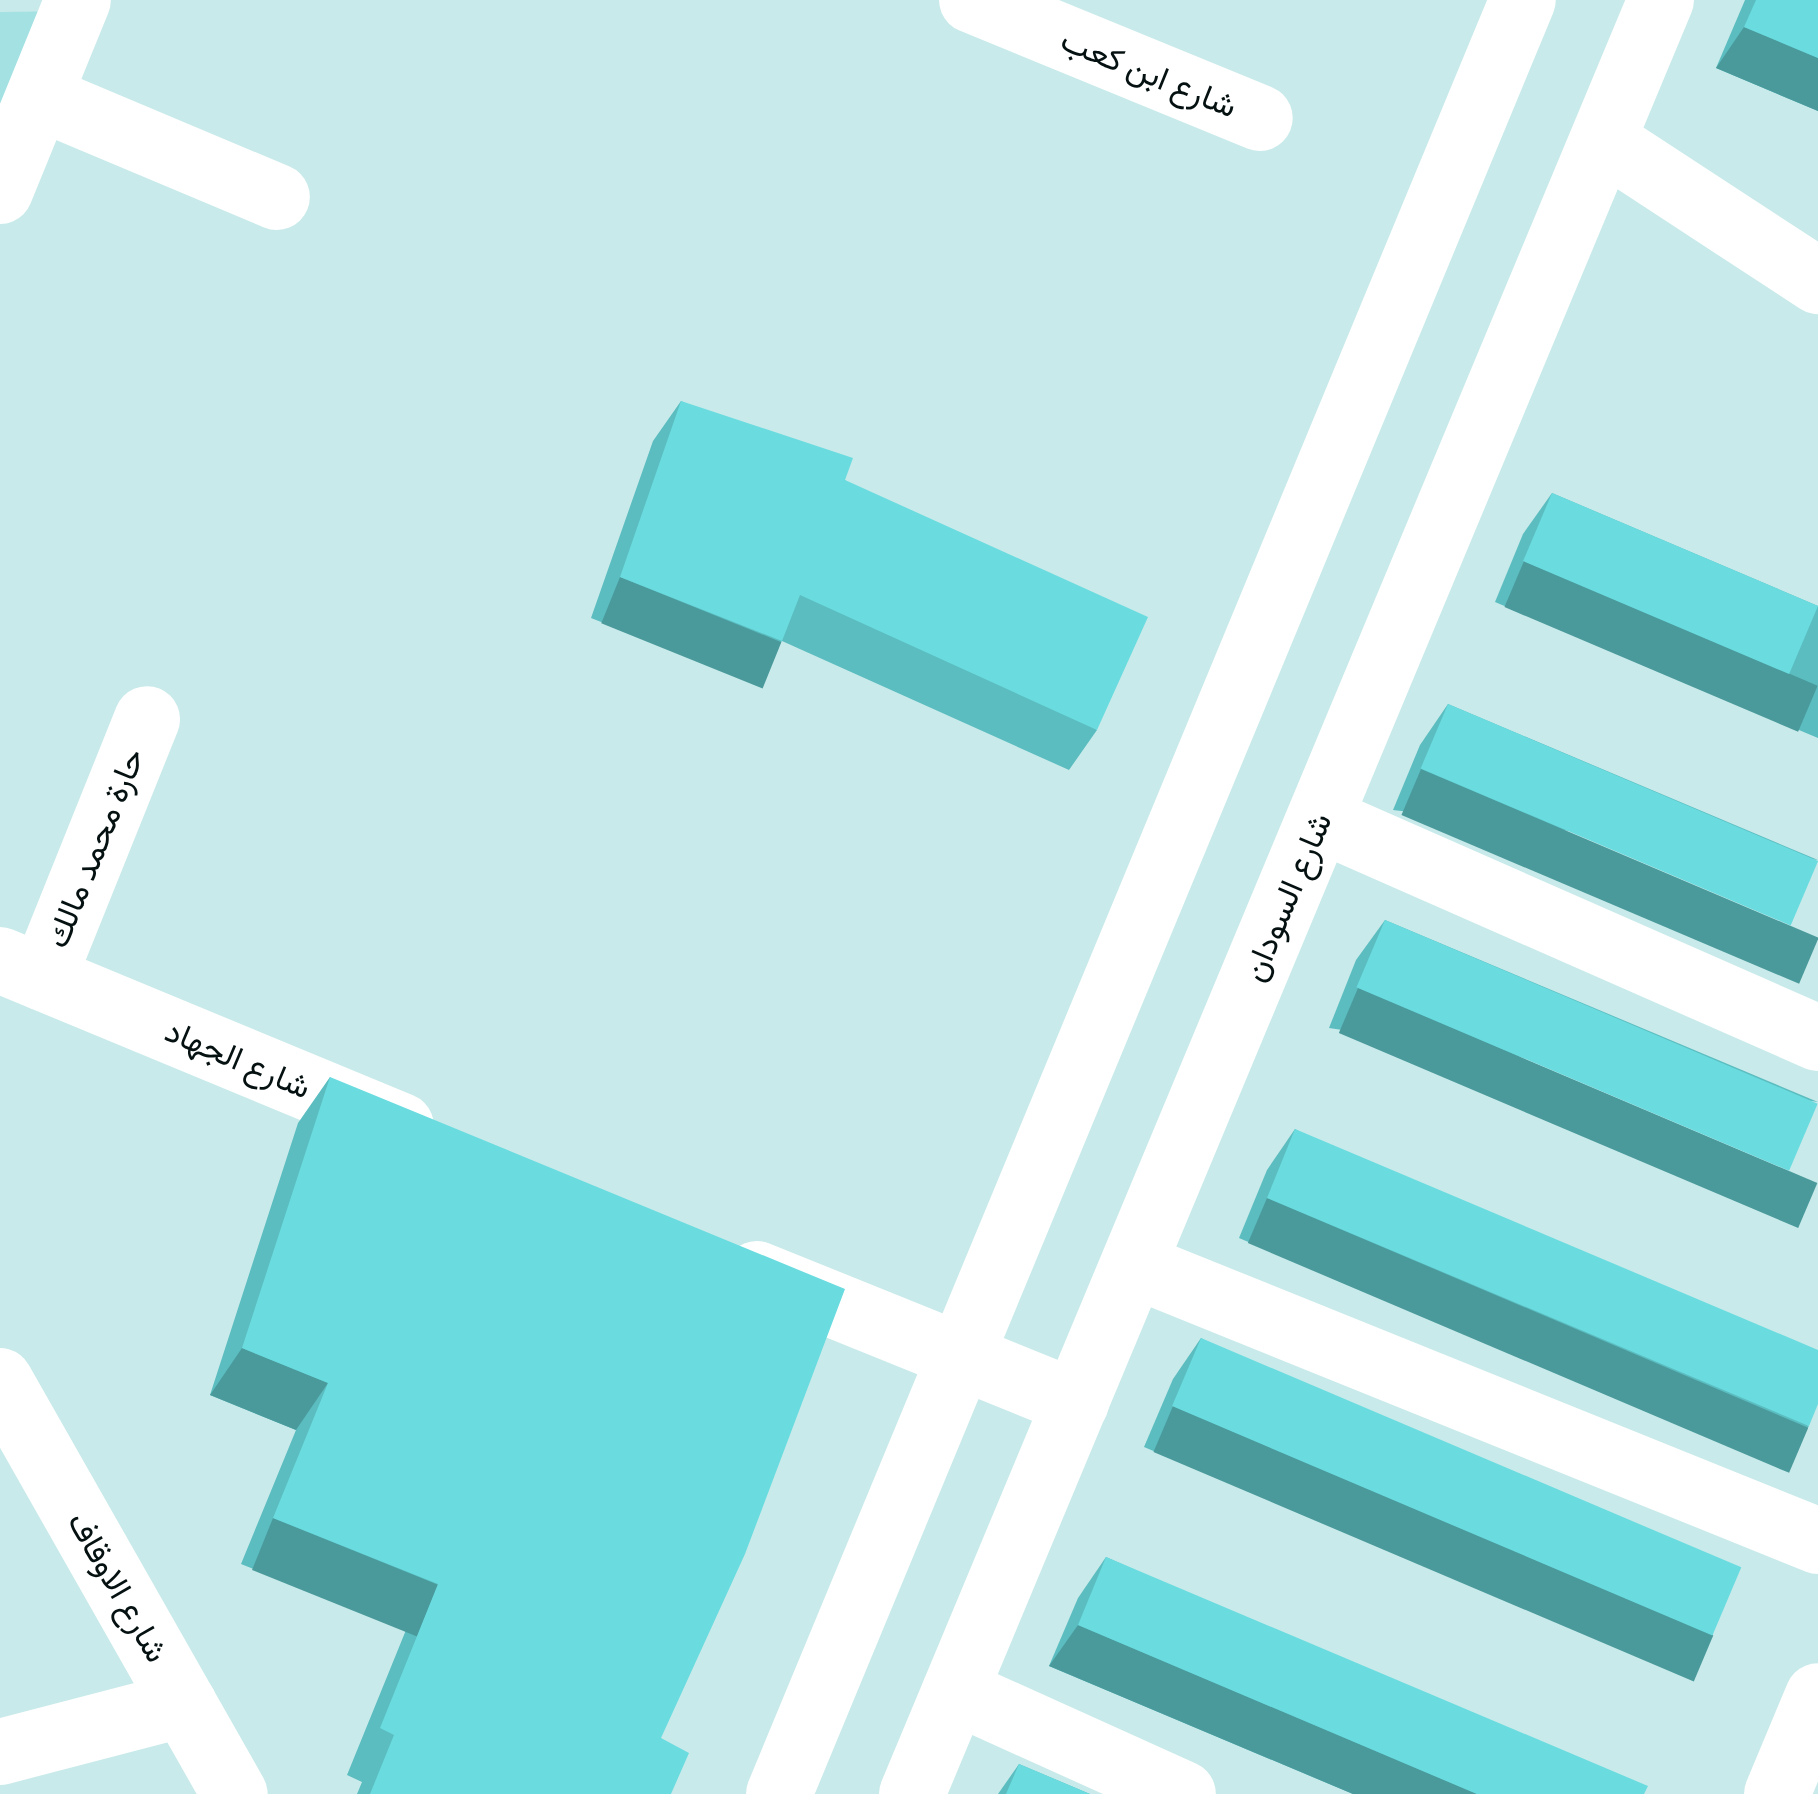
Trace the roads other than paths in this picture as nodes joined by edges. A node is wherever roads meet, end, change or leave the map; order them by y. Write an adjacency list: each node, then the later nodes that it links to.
1 (78, 0): 5 (street)
2 (971, 0): 6 (street, شارع ابن كعب)
3 (1523, 0): 18 (street)
4 (1661, 0): 7 (street, شارع السودان)
5 (38, 97): 8 (street); 9 (street)
6 (1260, 118)
7 (1604, 141): 10 (street); 12 (street, شارع السودان)
8 (0, 191)
9 (277, 196)
10 (1818, 280)
11 (147, 719): 13 (street, حارة محمد مالك)
12 (1320, 819): 14 (street); 17 (street, شارع السودان)
13 (22, 969): 15 (street, شارع الجهاد)
14 (1818, 1038)
15 (459, 1150)
16 (700, 1250): 18 (street)
17 (1134, 1264): 20 (street, شارع السودان); 21 (street)
18 (962, 1359): 20 (street); 27 (street)
19 (0, 1381): 24 (street, شارع الاوقاف)
20 (1076, 1403): 22 (street, شارع السودان)
21 (1818, 1541)
22 (955, 1691): 28 (street, شارع السودان); 29 (street)
23 (1818, 1696): 30 (street)
24 (184, 1704): 25 (street); 26 (street, شارع الاوقاف)
25 (0, 1752)
26 (235, 1794)
27 (778, 1794)
28 (912, 1794)
29 (1183, 1794)
30 (1777, 1794)

